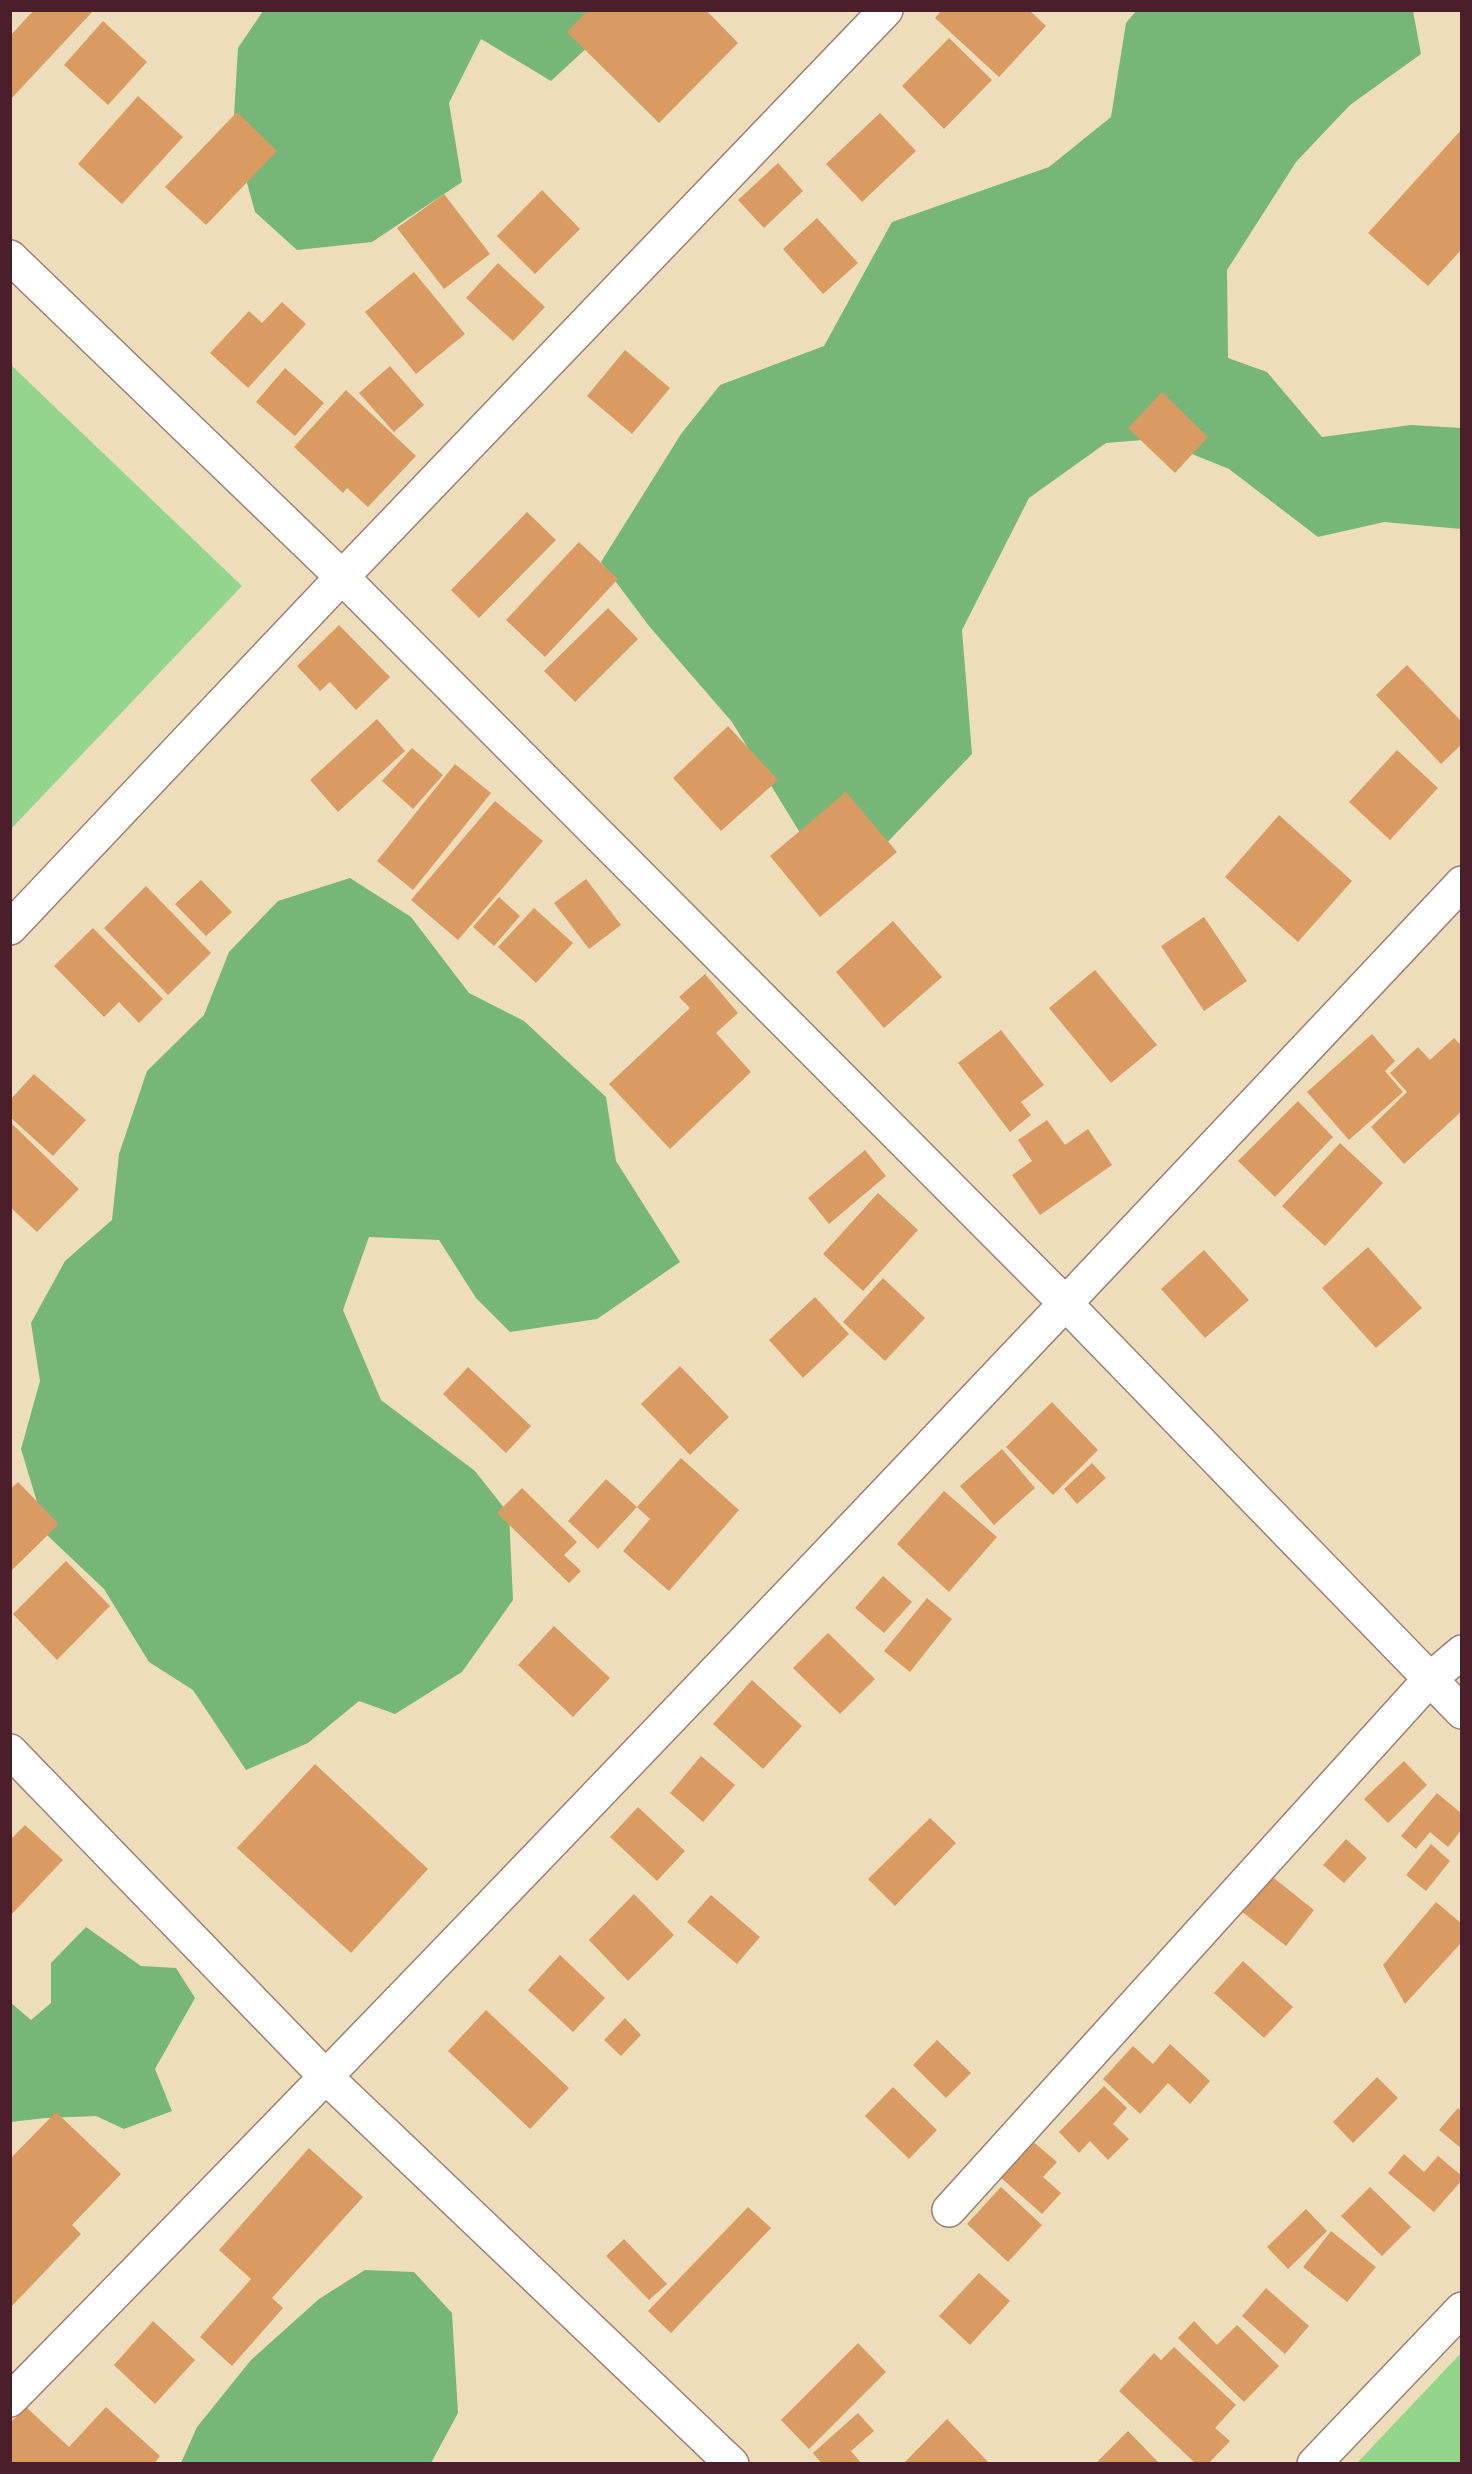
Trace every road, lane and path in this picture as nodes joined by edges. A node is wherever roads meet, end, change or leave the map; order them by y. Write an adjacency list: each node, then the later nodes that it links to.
1 (886, 10): 3 (street)
2 (10, 256): 3 (street)
3 (342, 578): 5 (street); 6 (street)
4 (1461, 883): 6 (street)
5 (10, 928)
6 (1065, 1304): 8 (street); 11 (street)
7 (1461, 1652): 8 (street)
8 (1429, 1680): 9 (street); 12 (street)
9 (1461, 1712)
10 (10, 1751): 11 (street)
11 (327, 2078): 14 (street); 15 (street)
12 (949, 2210)
13 (1461, 2309): 16 (street)
14 (10, 2400)
15 (732, 2463)
16 (1314, 2463)

